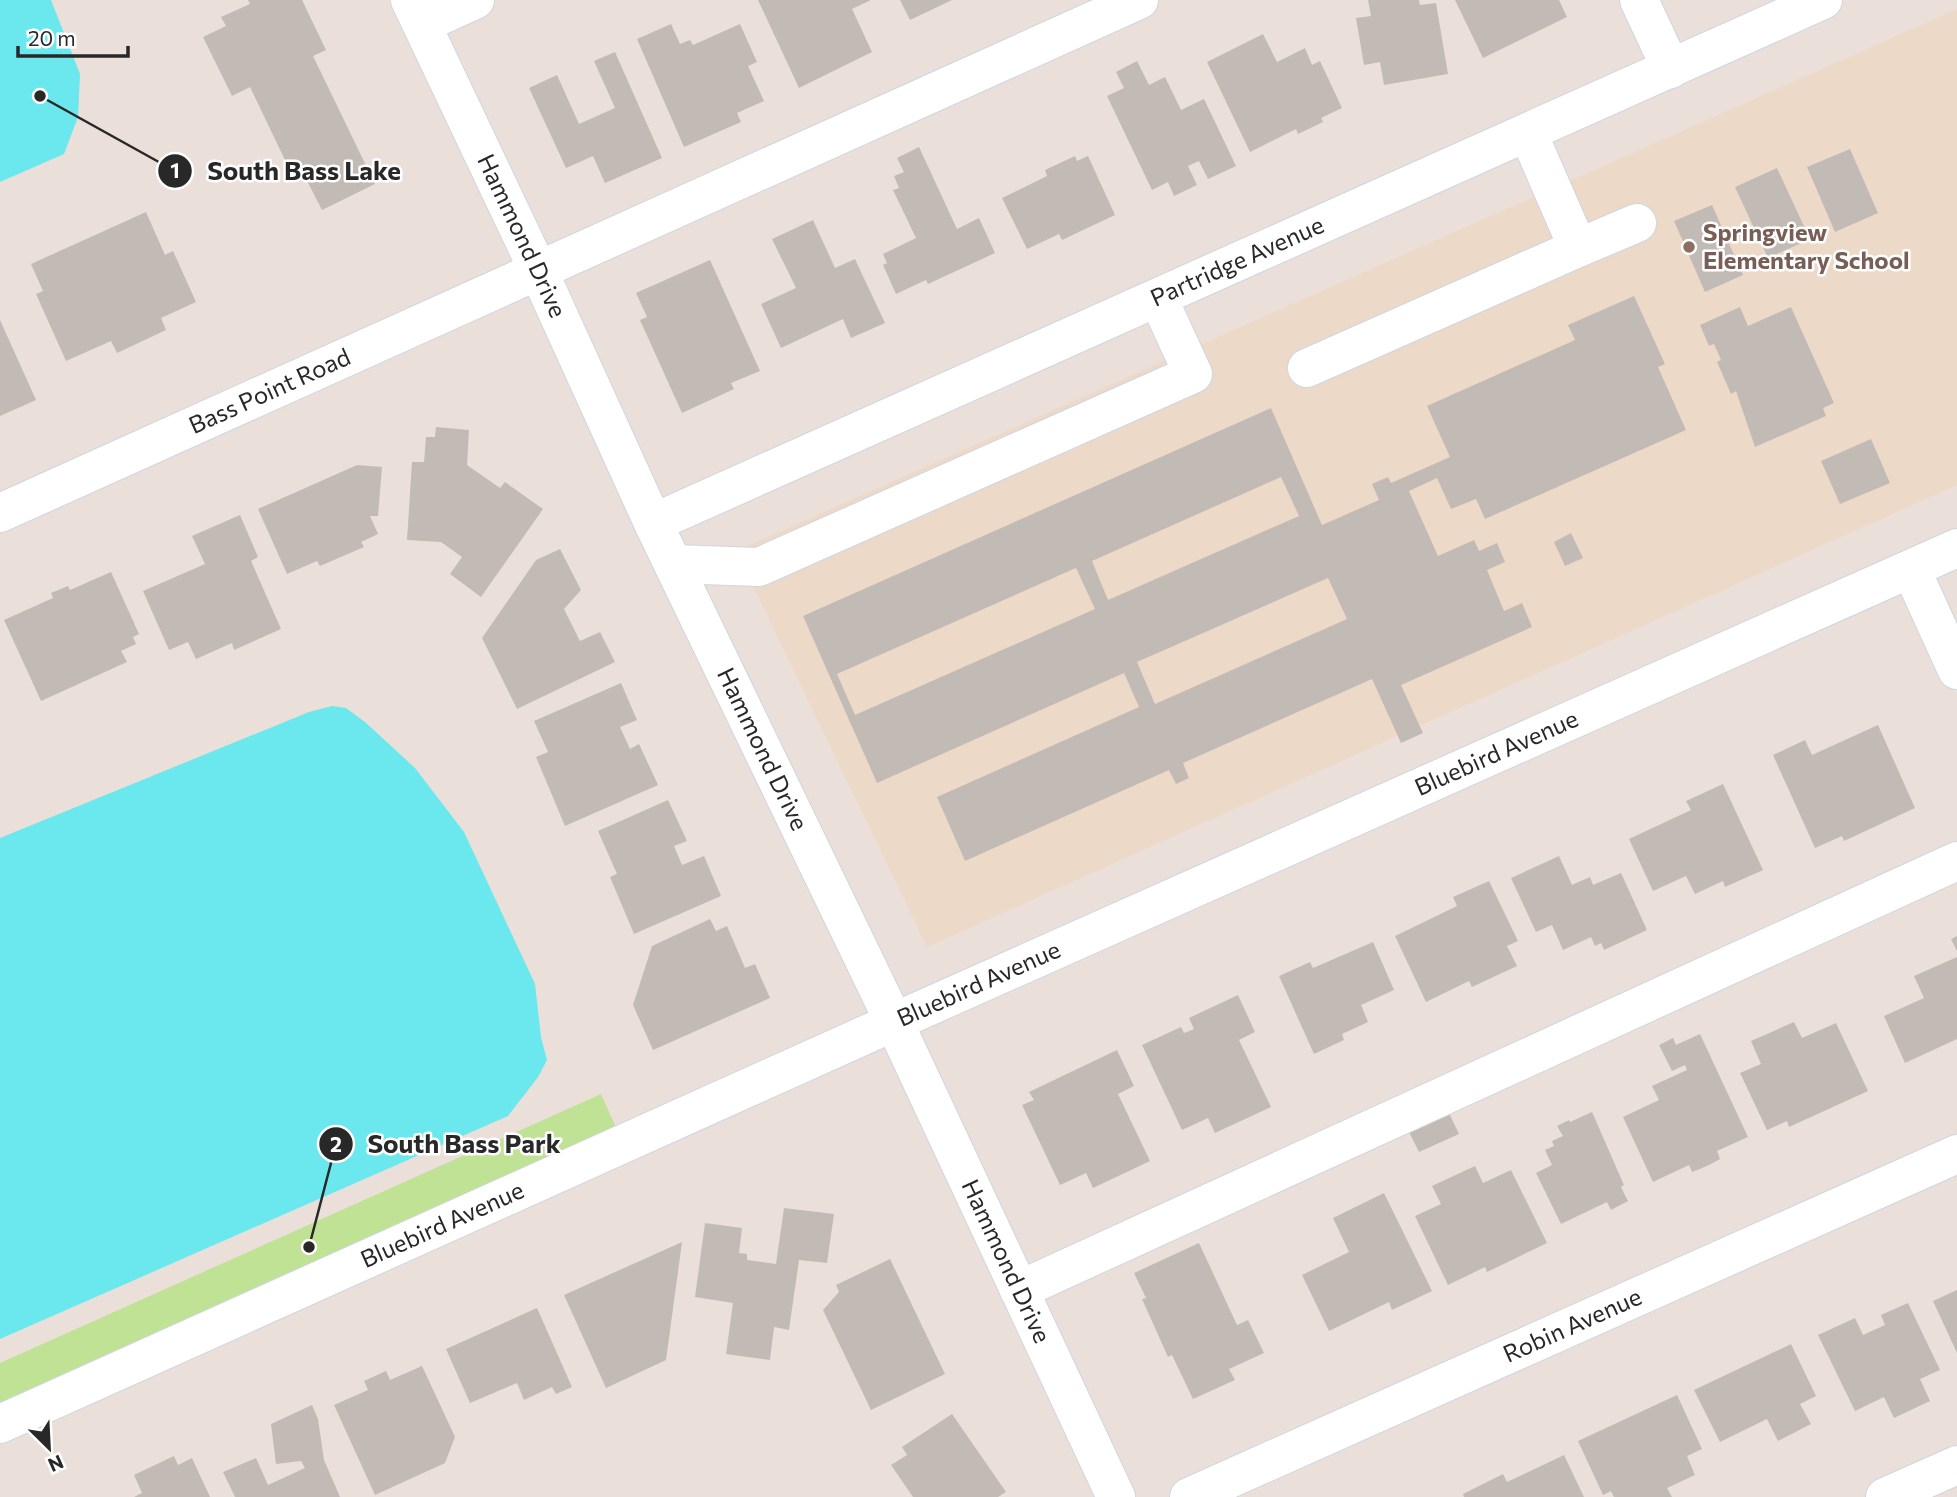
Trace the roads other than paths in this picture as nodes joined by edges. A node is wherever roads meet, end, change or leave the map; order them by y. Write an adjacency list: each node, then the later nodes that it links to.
1 (475, 0): 5 (street)
2 (1139, 0): 10 (street, Bass Point Road)
3 (1639, 0): 6 (street)
4 (1823, 0): 6 (street, Partridge Avenue)
5 (416, 12): 10 (street, Hammond Drive)
6 (1671, 69): 7 (street, Partridge Avenue)
7 (1528, 133): 9 (street); 11 (street, Partridge Avenue)
8 (1637, 223): 9 (street)
9 (1578, 248): 12 (street)
10 (538, 270): 13 (street, Bass Point Road); 14 (street, Hammond Drive)
11 (1158, 298): 14 (street, Partridge Avenue); 16 (street)
12 (1307, 368)
13 (0, 513)
14 (653, 523): 16 (street, Hammond Drive)
15 (1957, 548): 17 (street, Bluebird Avenue)
16 (673, 564): 20 (street, Hammond Drive)
17 (1911, 569): 18 (street); 20 (street, Bluebird Avenue)
18 (1957, 670)
19 (1957, 861): 22 (street)
20 (894, 1022): 22 (street, Hammond Drive); 23 (street, Bluebird Avenue)
21 (1957, 1154): 26 (street, Robin Avenue)
22 (1019, 1290): 25 (street, Hammond Drive)
23 (0, 1424)
24 (1957, 1465): 27 (street)
25 (1116, 1497)
26 (1189, 1497)
27 (1885, 1497)

